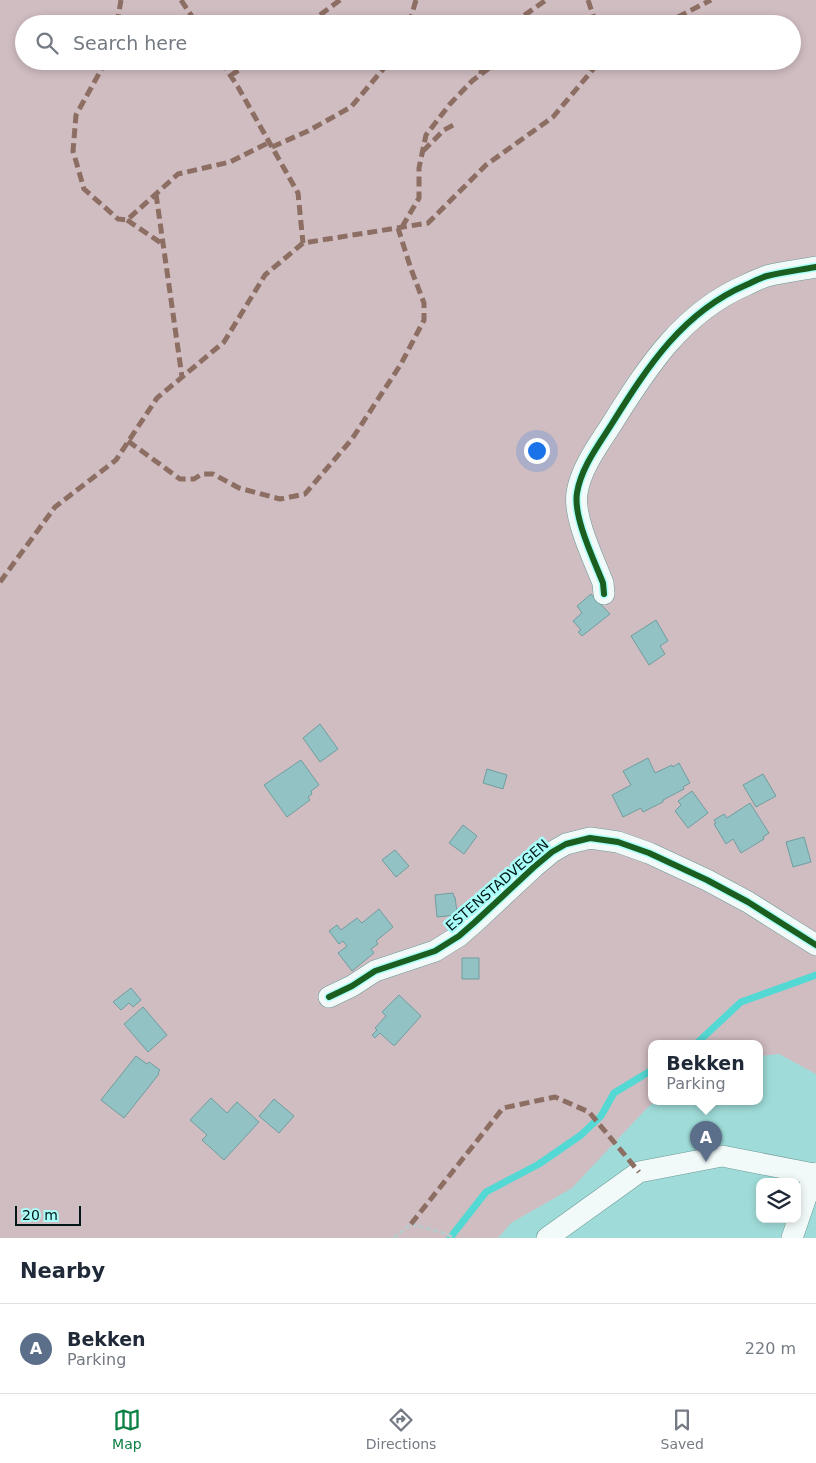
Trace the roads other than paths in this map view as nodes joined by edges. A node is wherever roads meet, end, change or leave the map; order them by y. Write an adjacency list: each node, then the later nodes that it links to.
1 (816, 267): 2 (street)
2 (604, 594)
3 (816, 945): 4 (street, ESTENSTADVEGEN)
4 (329, 997)
5 (815, 1173): 6 (street); 7 (street)
6 (547, 1238)
7 (792, 1238)

